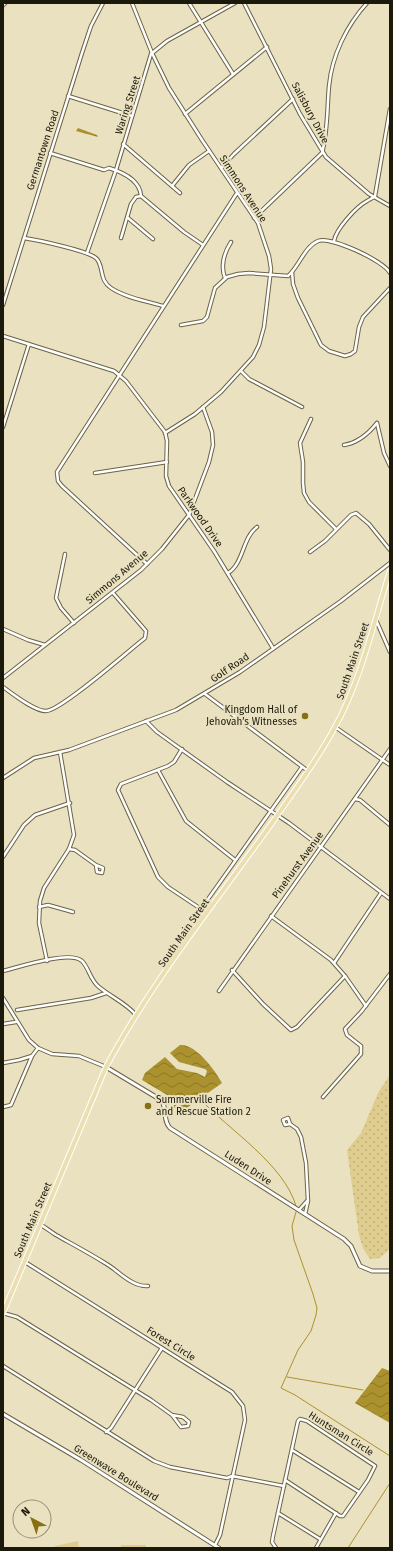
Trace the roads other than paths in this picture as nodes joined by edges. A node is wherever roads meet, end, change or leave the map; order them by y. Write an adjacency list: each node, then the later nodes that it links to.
1 (5, 3): 8 (street)
2 (103, 3): 13 (street, Germantown Road)
3 (132, 3): 11 (street, Simmons Avenue)
4 (189, 3): 9 (street)
5 (235, 3): 9 (street)
6 (244, 3): 10 (street, Salisbury Drive)
7 (367, 3): 21 (street)
8 (3, 5)
9 (201, 22): 11 (street); 12 (street)
10 (267, 47): 12 (street); 14 (street, Salisbury Drive)
11 (152, 52): 16 (street, Simmons Avenue); 17 (street, Waring Street)
12 (233, 74): 16 (street)
13 (68, 96): 17 (street); 20 (street, Germantown Road)
14 (293, 99): 21 (street, Salisbury Drive); 22 (street)
15 (390, 109): 28 (street)
16 (185, 114): 19 (street, Simmons Avenue)
17 (132, 116): 18 (street, Waring Street)
18 (123, 144): 23 (street, Waring Street); 24 (street)
19 (209, 151): 22 (street, Simmons Avenue); 24 (street)
20 (50, 153): 23 (street); 32 (street, Germantown Road)
21 (322, 153): 28 (street, Salisbury Drive); 31 (street)
22 (221, 168): 25 (street, Simmons Avenue)
23 (116, 170): 27 (street); 38 (street, Waring Street)
24 (172, 186): 26 (street)
25 (236, 192): 31 (street, Simmons Avenue); 37 (street)
26 (180, 193)
27 (141, 196): 30 (street); 37 (street)
28 (374, 198): 29 (street, Salisbury Drive); 35 (street)
29 (390, 206)
30 (128, 217): 33 (street); 34 (street)
31 (254, 218): 41 (street, Simmons Avenue)
32 (24, 238): 38 (street); 44 (street, Germantown Road)
33 (121, 238)
34 (154, 239)
35 (334, 241): 39 (street); 40 (street)
36 (231, 242): 42 (street)
37 (203, 245): 45 (street)
38 (87, 254): 45 (street)
39 (292, 272): 41 (street); 43 (street)
40 (390, 273)
41 (271, 274): 42 (street); 49 (street, Simmons Avenue)
42 (225, 278): 46 (street)
43 (390, 288)
44 (3, 305)
45 (163, 306): 50 (street)
46 (181, 325)
47 (3, 336): 48 (street)
48 (29, 344): 50 (street); 54 (street)
49 (241, 371): 51 (street, Simmons Avenue); 52 (street)
50 (118, 374): 55 (street); 67 (street)
51 (203, 407): 55 (street); 60 (street, Simmons Avenue)
52 (302, 407)
53 (311, 419): 62 (street)
54 (3, 427)
55 (165, 433): 57 (street, Parkwood Drive)
56 (344, 445): 58 (street)
57 (167, 462): 59 (street); 60 (street, Parkwood Drive)
58 (390, 466)
59 (94, 473)
60 (189, 515): 67 (street, Simmons Avenue); 69 (street, Parkwood Drive)
61 (257, 527): 69 (street)
62 (336, 529): 63 (street); 64 (street)
63 (390, 550)
64 (310, 552)
65 (65, 554): 72 (street)
66 (390, 563): 75 (street, Golf Road)
67 (147, 564): 70 (street, Simmons Avenue)
68 (390, 571): 71 (main road, South Main Street)
69 (228, 573): 75 (street, Parkwood Drive)
70 (113, 593): 72 (street, Simmons Avenue); 78 (street)
71 (376, 620): 76 (street); 81 (main road, South Main Street)
72 (74, 623): 74 (street, Simmons Avenue)
73 (3, 629): 74 (street)
74 (46, 645): 77 (street, Simmons Avenue)
75 (273, 648): 79 (street, Golf Road)
76 (390, 652)
77 (3, 678)
78 (3, 687)
79 (205, 694): 80 (street, Golf Road); 87 (street)
80 (146, 721): 82 (street); 84 (street, Golf Road)
81 (335, 727): 85 (street); 89 (main road, South Main Street)
82 (182, 749): 88 (street); 93 (street)
83 (390, 750): 85 (street, Pinehurst Avenue)
84 (60, 752): 90 (street, Golf Road); 92 (street)
85 (382, 760): 86 (street); 91 (street, Pinehurst Avenue)
86 (390, 765)
87 (302, 767): 89 (street); 93 (street)
88 (158, 770): 99 (street); 104 (street)
89 (308, 771): 94 (main road, South Main Street)
90 (3, 778)
91 (355, 799): 95 (street); 96 (street, Pinehurst Avenue)
92 (70, 803): 97 (street); 98 (street)
93 (270, 811): 94 (street); 99 (street)
94 (277, 815): 96 (street); 106 (main road, South Main Street)
95 (390, 826)
96 (320, 847): 101 (street); 107 (street, Pinehurst Avenue)
97 (69, 849): 100 (street); 103 (street)
98 (3, 857)
99 (235, 860): 104 (street)
100 (96, 865)
101 (380, 893): 102 (street); 109 (street)
102 (390, 899)
103 (39, 907): 105 (street); 108 (street)
104 (201, 909): 106 (street)
105 (73, 912)
106 (207, 913): 119 (main road, South Main Street)
107 (271, 916): 109 (street); 110 (street, Pinehurst Avenue)
108 (47, 961): 111 (street); 115 (street)
109 (334, 963): 113 (street)
110 (232, 970): 113 (street); 114 (street, Pinehurst Avenue)
111 (3, 971)
112 (390, 974): 117 (street)
113 (345, 976): 117 (street)
114 (219, 991)
115 (107, 993): 118 (street); 119 (street)
116 (3, 998): 120 (street)
117 (366, 1006): 126 (street)
118 (17, 1010)
119 (136, 1015): 125 (main road, South Main Street)
120 (16, 1022): 121 (street); 122 (street)
121 (3, 1024)
122 (38, 1048): 123 (street); 125 (street)
123 (32, 1056): 124 (street); 127 (street)
124 (3, 1063)
125 (106, 1067): 130 (street, Luden Drive); 133 (main road, South Main Street)
126 (323, 1097)
127 (3, 1107)
128 (290, 1124): 129 (street)
129 (308, 1201): 130 (street); 131 (street)
130 (299, 1210): 131 (street, Luden Drive)
131 (305, 1214): 135 (street, Luden Drive)
132 (32, 1221): 133 (street)
133 (40, 1224): 134 (main road, South Main Street); 136 (street)
134 (24, 1262): 137 (main road, South Main Street); 138 (street, Forest Circle)
135 (390, 1271)
136 (148, 1286)
137 (3, 1313): 140 (street)
138 (162, 1348): 140 (street); 145 (street, Forest Circle)
139 (3, 1366): 143 (street)
140 (134, 1391): 142 (street); 143 (street)
141 (3, 1414): 152 (street, Greenwave Boulevard)
142 (172, 1415): 142 (street)
143 (106, 1432): 145 (street)
144 (292, 1450): 146 (street, Huntsman Circle); 148 (street); 148 (street, Huntsman Circle)
145 (232, 1476): 147 (street); 152 (street, Forest Circle)
146 (285, 1480): 147 (street, Huntsman Circle); 150 (street)
147 (284, 1486): 149 (street, Huntsman Circle)
148 (359, 1492): 150 (street, Huntsman Circle)
149 (278, 1513): 151 (street); 154 (street, Huntsman Circle)
150 (336, 1513): 151 (street)
151 (320, 1539): 155 (street)
152 (215, 1546): 153 (street, Greenwave Boulevard)
153 (219, 1548)
154 (276, 1548)
155 (316, 1548)

